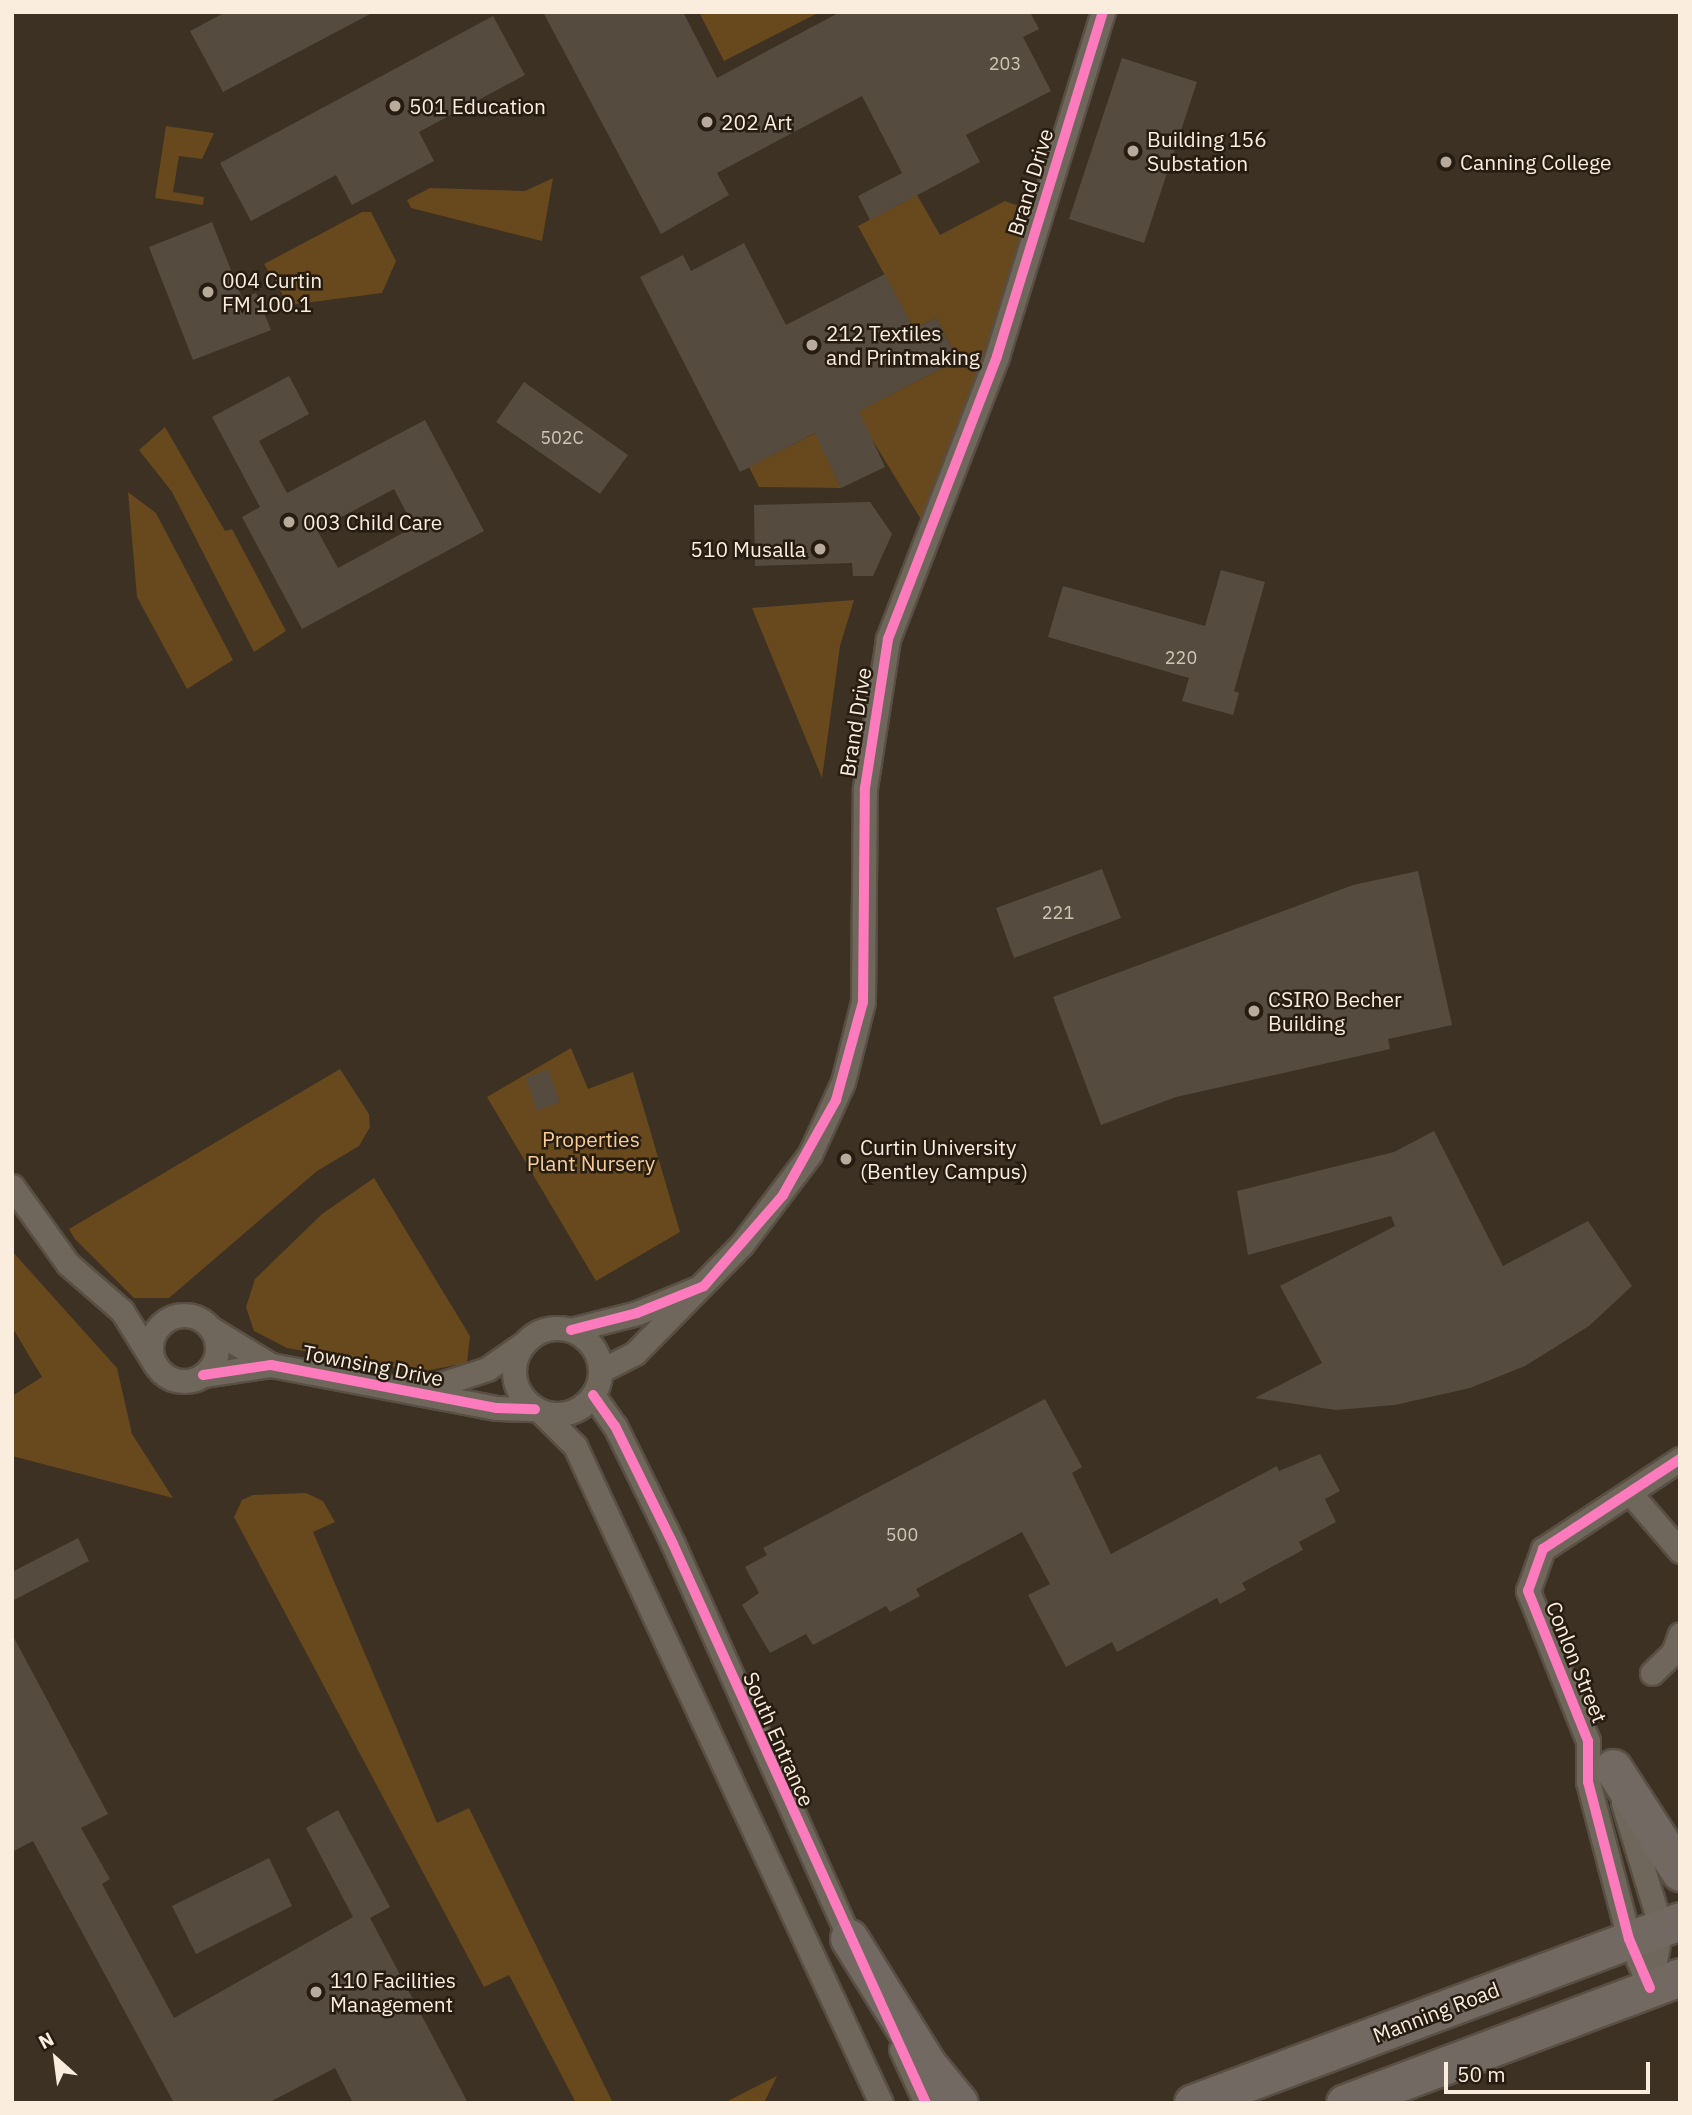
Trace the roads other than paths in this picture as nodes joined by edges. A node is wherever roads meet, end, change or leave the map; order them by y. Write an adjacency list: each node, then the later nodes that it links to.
1 (1103, 12): 3 (street, Brand Drive)
2 (12, 1186): 4 (street)
3 (704, 1286): 7 (street, Brand Drive); 11 (street, Brand Drive)
4 (122, 1311): 5 (street); 9 (street)
5 (166, 1319): 6 (street); 9 (street)
6 (212, 1329): 10 (street, Townsing Drive); 12 (street)
7 (571, 1330): 8 (street); 11 (street)
8 (523, 1344): 13 (street, Townsing Drive); 15 (street)
9 (155, 1364): 12 (street)
10 (271, 1365): 12 (street, Townsing Drive); 13 (street, Townsing Drive)
11 (600, 1371): 14 (street)
12 (203, 1375)
13 (414, 1393): 15 (street, Townsing Drive)
14 (593, 1395): 15 (street); 25 (street, South Entrance)
15 (538, 1411): 27 (street)
16 (1680, 1459): 17 (street, Conlon Street)
17 (1630, 1493): 18 (street); 21 (street, Conlon Street)
18 (1680, 1551)
19 (1680, 1634): 20 (street)
20 (1652, 1673)
21 (1588, 1741): 22 (street, Conlon Street); 24 (street, Conlon Street)
22 (1613, 1768): 23 (main road); 24 (street, Conlon Street)
23 (1680, 1872)
24 (1657, 1929): 26 (street, Conlon Street); 26 (street, Conlon Street); 30 (main road, Manning Road)
25 (849, 1938): 28 (street, South Entrance); 29 (main road)
26 (1665, 1983): 31 (main road)
27 (881, 2103)
28 (926, 2103)
29 (959, 2103)
30 (1193, 2103)
31 (1345, 2103)

